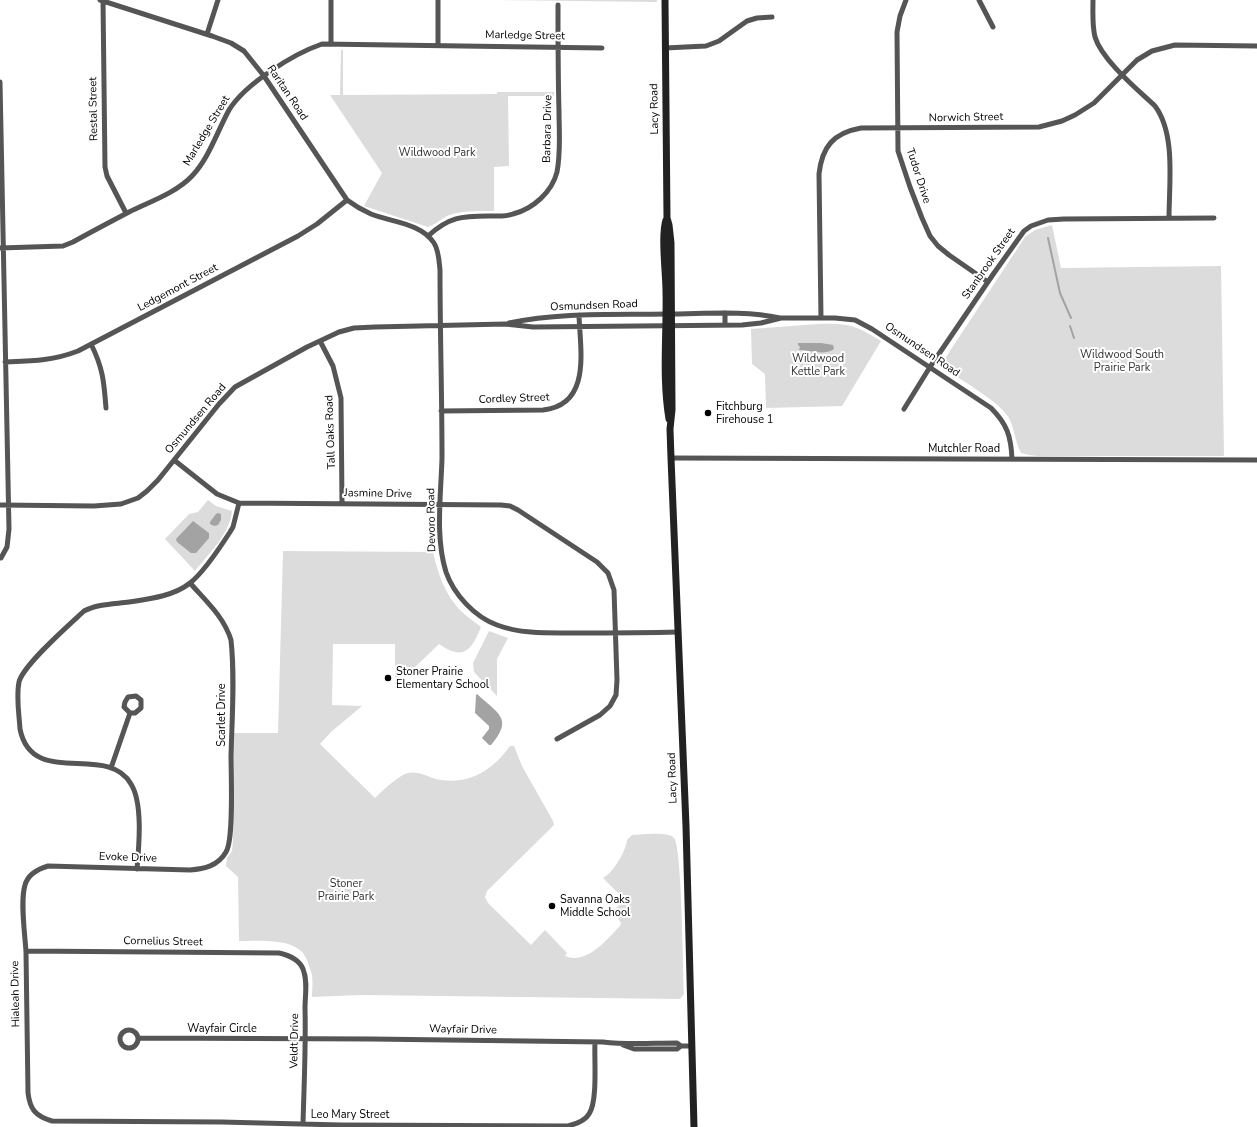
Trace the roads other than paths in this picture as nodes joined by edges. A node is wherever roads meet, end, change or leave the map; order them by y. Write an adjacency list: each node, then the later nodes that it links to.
1 (102, 0): 12 (street, Raritan Road); 24 (street, Restal Street)
2 (218, 0): 12 (street)
3 (330, 0): 13 (street)
4 (438, 0): 14 (street)
5 (664, 0): 18 (street, Lacy Road)
6 (906, 0): 22 (street, Tudor Drive)
7 (979, 0): 11 (street)
8 (1093, 0): 19 (street)
9 (558, 5): 16 (street, Barbara Drive)
10 (772, 16): 18 (street)
11 (993, 27)
12 (207, 34): 20 (street, Raritan Road)
13 (331, 44): 14 (street, Marledge Street); 20 (street, Marledge Street)
14 (438, 45): 16 (street, Marledge Street)
15 (1257, 46): 19 (street, Norwich Street)
16 (558, 47): 17 (street, Marledge Street); 27 (street, Barbara Drive)
17 (602, 48)
18 (665, 48): 31 (street, Lacy Road)
19 (1122, 74): 22 (street, Norwich Street); 25 (street)
20 (264, 76): 23 (street, Raritan Road); 24 (street, Marledge Street)
21 (0, 82): 28 (street)
22 (898, 128): 29 (street, Tudor Drive); 34 (street, Norwich Street)
23 (347, 200): 27 (street, Raritan Road); 41 (street, Ledgemont Street)
24 (126, 213): 28 (street, Marledge Street)
25 (1169, 218): 26 (street, Stanbrook Street); 29 (street, Stanbrook Street)
26 (1214, 218)
27 (428, 236): 38 (street, Devoro Road)
28 (2, 248): 42 (street)
29 (988, 282): 43 (street, Stanbrook Street)
30 (725, 313): 31 (street, Osmundsen Road); 33 (street, Osmundsen Road); 37 (street)
31 (669, 314): 32 (street, Osmundsen Road); 36 (street, Lacy Road)
32 (579, 315): 35 (street, Osmundsen Road); 39 (street, Cordley Street)
33 (781, 318): 34 (street, Osmundsen Road); 37 (street, Osmundsen Road)
34 (820, 318): 43 (street, Osmundsen Road)
35 (505, 324): 38 (street, Osmundsen Road); 39 (street, Osmundsen Road)
36 (669, 325): 37 (street, Osmundsen Road); 39 (street, Osmundsen Road); 47 (street, Lacy Road)
37 (725, 325)
38 (440, 326): 40 (street, Osmundsen Road); 46 (street, Devoro Road)
39 (580, 326): 46 (street, Cordley Street)
40 (320, 341): 49 (street, Osmundsen Road); 52 (street, Tall Oaks Road)
41 (91, 344): 42 (street, Ledgemont Street); 44 (street)
42 (5, 362): 54 (street)
43 (930, 367): 45 (street, Stanbrook Street); 48 (street, Osmundsen Road)
44 (106, 408)
45 (904, 409)
46 (442, 412): 55 (street, Devoro Road)
47 (671, 458): 48 (street, Mutchler Road); 58 (street, Lacy Road)
48 (1012, 459): 50 (street, Mutchler Road)
49 (174, 460): 51 (street, Jasmine Drive); 54 (street, Osmundsen Road)
50 (1257, 460)
51 (239, 502): 52 (street, Jasmine Drive); 57 (street)
52 (342, 503): 55 (street, Jasmine Drive)
53 (0, 504): 54 (street, Osmundsen Road)
54 (8, 504): 56 (street)
55 (441, 504): 59 (street, Jasmine Drive); 59 (street, Devoro Road)
56 (1, 558)
57 (190, 583): 62 (street); 63 (street, Scarlet Drive)
58 (678, 632): 59 (street, Devoro Road); 71 (street, Lacy Road)
59 (616, 633): 61 (street, Jasmine Drive)
60 (130, 713): 62 (street)
61 (557, 739)
62 (111, 768): 64 (street)
63 (222, 858): 64 (street, Evoke Drive)
64 (137, 869): 65 (street, Evoke Drive)
65 (32, 874): 66 (street, Hialeah Drive)
66 (26, 951): 67 (street, Cornelius Street); 72 (street, Hialeah Drive)
67 (297, 961): 69 (street, Veldt Drive)
68 (138, 1038): 69 (street, Wayfair Circle)
69 (305, 1039): 70 (street, Wayfair Drive); 73 (street, Veldt Drive)
70 (595, 1042): 71 (street, Wayfair Drive); 75 (street, Leo Mary Street)
71 (691, 1046): 76 (street, Lacy Road)
72 (36, 1114): 74 (street, Leo Mary Street)
73 (303, 1124): 74 (street, Leo Mary Street); 75 (street, Leo Mary Street)
74 (121, 1125)
75 (464, 1126)
76 (694, 1127)

